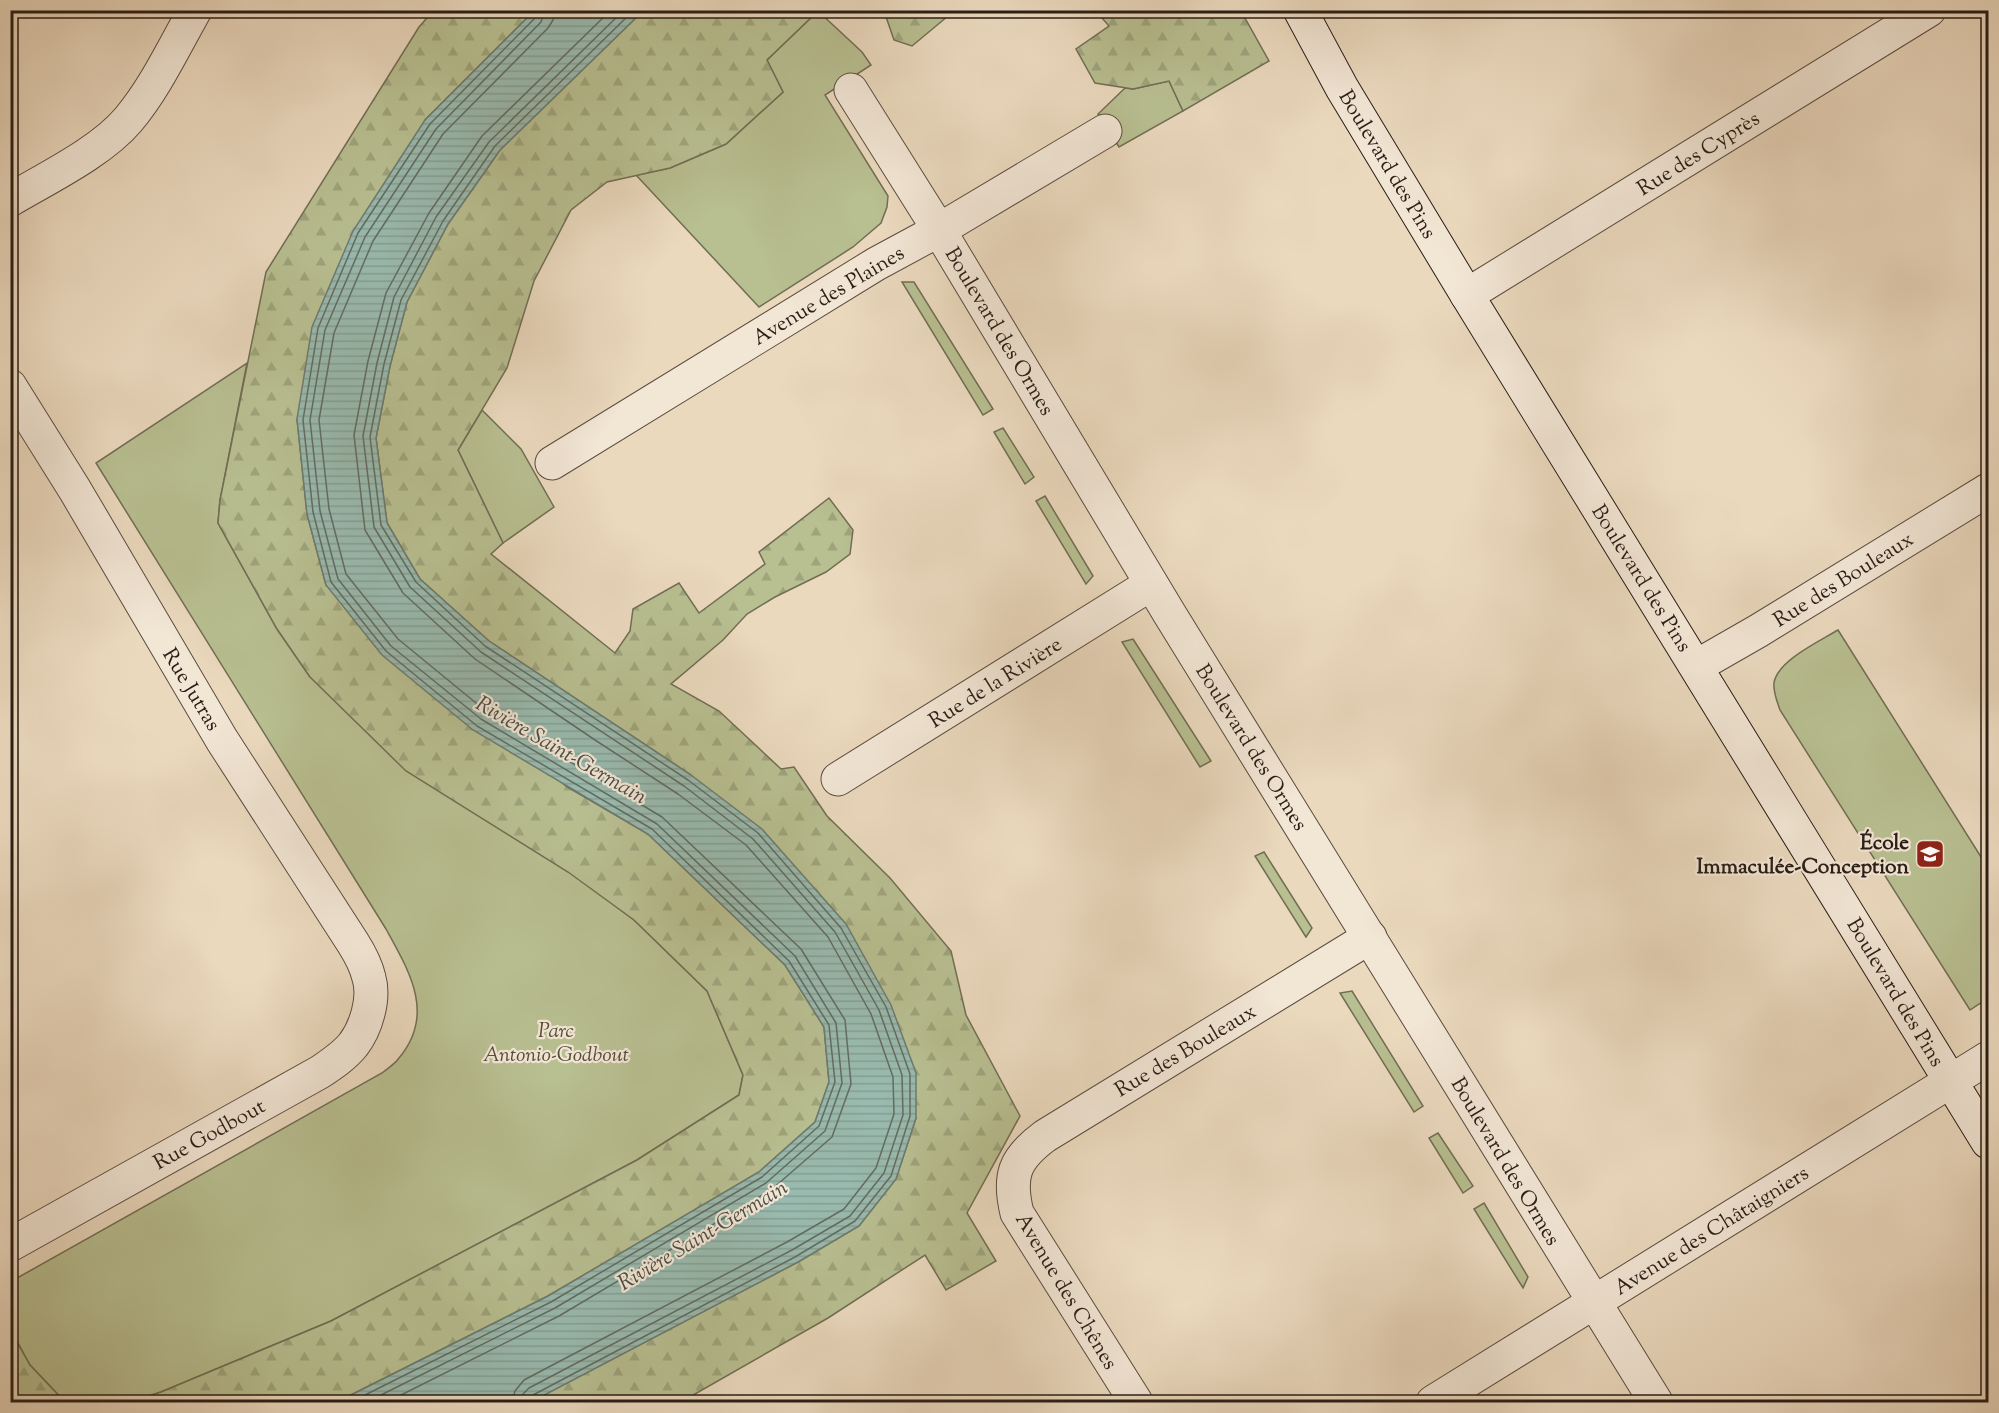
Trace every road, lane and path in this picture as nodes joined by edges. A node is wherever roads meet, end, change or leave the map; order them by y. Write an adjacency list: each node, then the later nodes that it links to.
1 (195, 10): 6 (street)
2 (1300, 10): 8 (street, Boulevard des Pins)
3 (1929, 10): 8 (street, Rue des Cyprès)
4 (851, 90): 7 (street, Boulevard des Ormes)
5 (1105, 131): 7 (street, Avenue des Plaines)
6 (10, 200)
7 (939, 230): 10 (street, Avenue des Plaines); 12 (street, Boulevard des Ormes)
8 (1467, 295): 13 (street, Boulevard des Pins)
9 (10, 386): 16 (street, Rue Jutras)
10 (552, 463)
11 (1989, 490): 13 (street, Rue des Bouleaux)
12 (1151, 584): 14 (street, Rue de la Rivière); 15 (street, Boulevard des Ormes)
13 (1697, 666): 18 (street, Boulevard des Pins)
14 (838, 779)
15 (1370, 937): 20 (street, Rue des Bouleaux); 22 (street, Boulevard des Ormes)
16 (371, 991): 21 (street, Rue Godbout)
17 (1989, 1058): 18 (street, Avenue des Châtaigniers)
18 (1951, 1082): 19 (street, Boulevard des Pins); 22 (street, Avenue des Châtaigniers)
19 (1989, 1142)
20 (1013, 1175): 23 (street, Avenue des Chênes)
21 (10, 1245)
22 (1594, 1303): 24 (street, Avenue des Châtaigniers); 25 (street, Boulevard des Ormes)
23 (1136, 1402)
24 (1433, 1402)
25 (1656, 1402)

